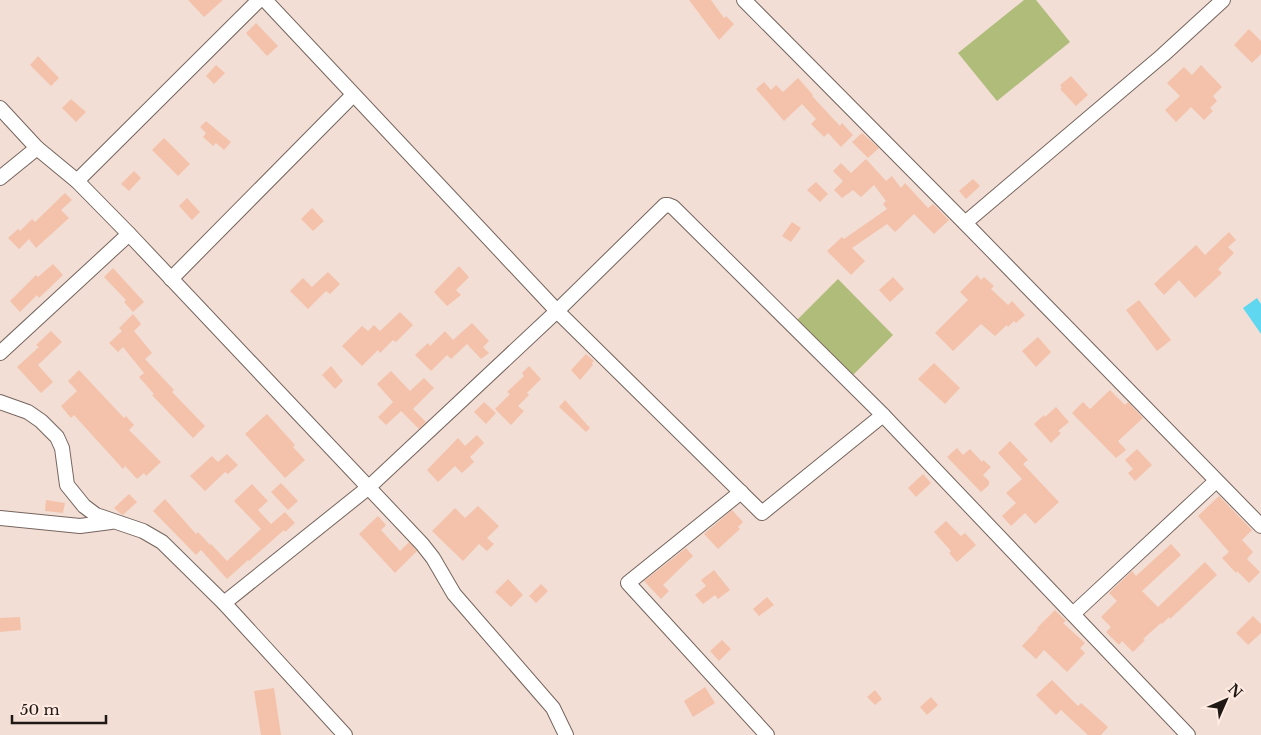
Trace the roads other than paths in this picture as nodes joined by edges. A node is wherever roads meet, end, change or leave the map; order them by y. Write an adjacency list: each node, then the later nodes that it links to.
1 (259, 0): 9 (street)
2 (265, 0): 5 (street)
3 (744, 0): 10 (street)
4 (1222, 0): 10 (street)
5 (353, 95): 12 (street); 13 (street)
6 (0, 108): 7 (street)
7 (37, 148): 8 (street); 9 (street)
8 (0, 178)
9 (77, 181): 11 (street)
10 (965, 223): 17 (street)
11 (129, 234): 12 (street); 14 (street)
12 (171, 279): 18 (street)
13 (557, 311): 16 (street); 18 (street); 19 (street)
14 (0, 353)
15 (0, 402): 21 (street)
16 (883, 415): 19 (street); 24 (street)
17 (1216, 481): 22 (street); 24 (street)
18 (368, 487): 23 (street); 26 (street)
19 (741, 492): 27 (street)
20 (0, 518): 21 (street)
21 (112, 522): 23 (street)
22 (1261, 526)
23 (224, 604): 25 (street)
24 (1074, 614): 28 (street)
25 (345, 735)
26 (566, 735)
27 (767, 735)
28 (1188, 735)

